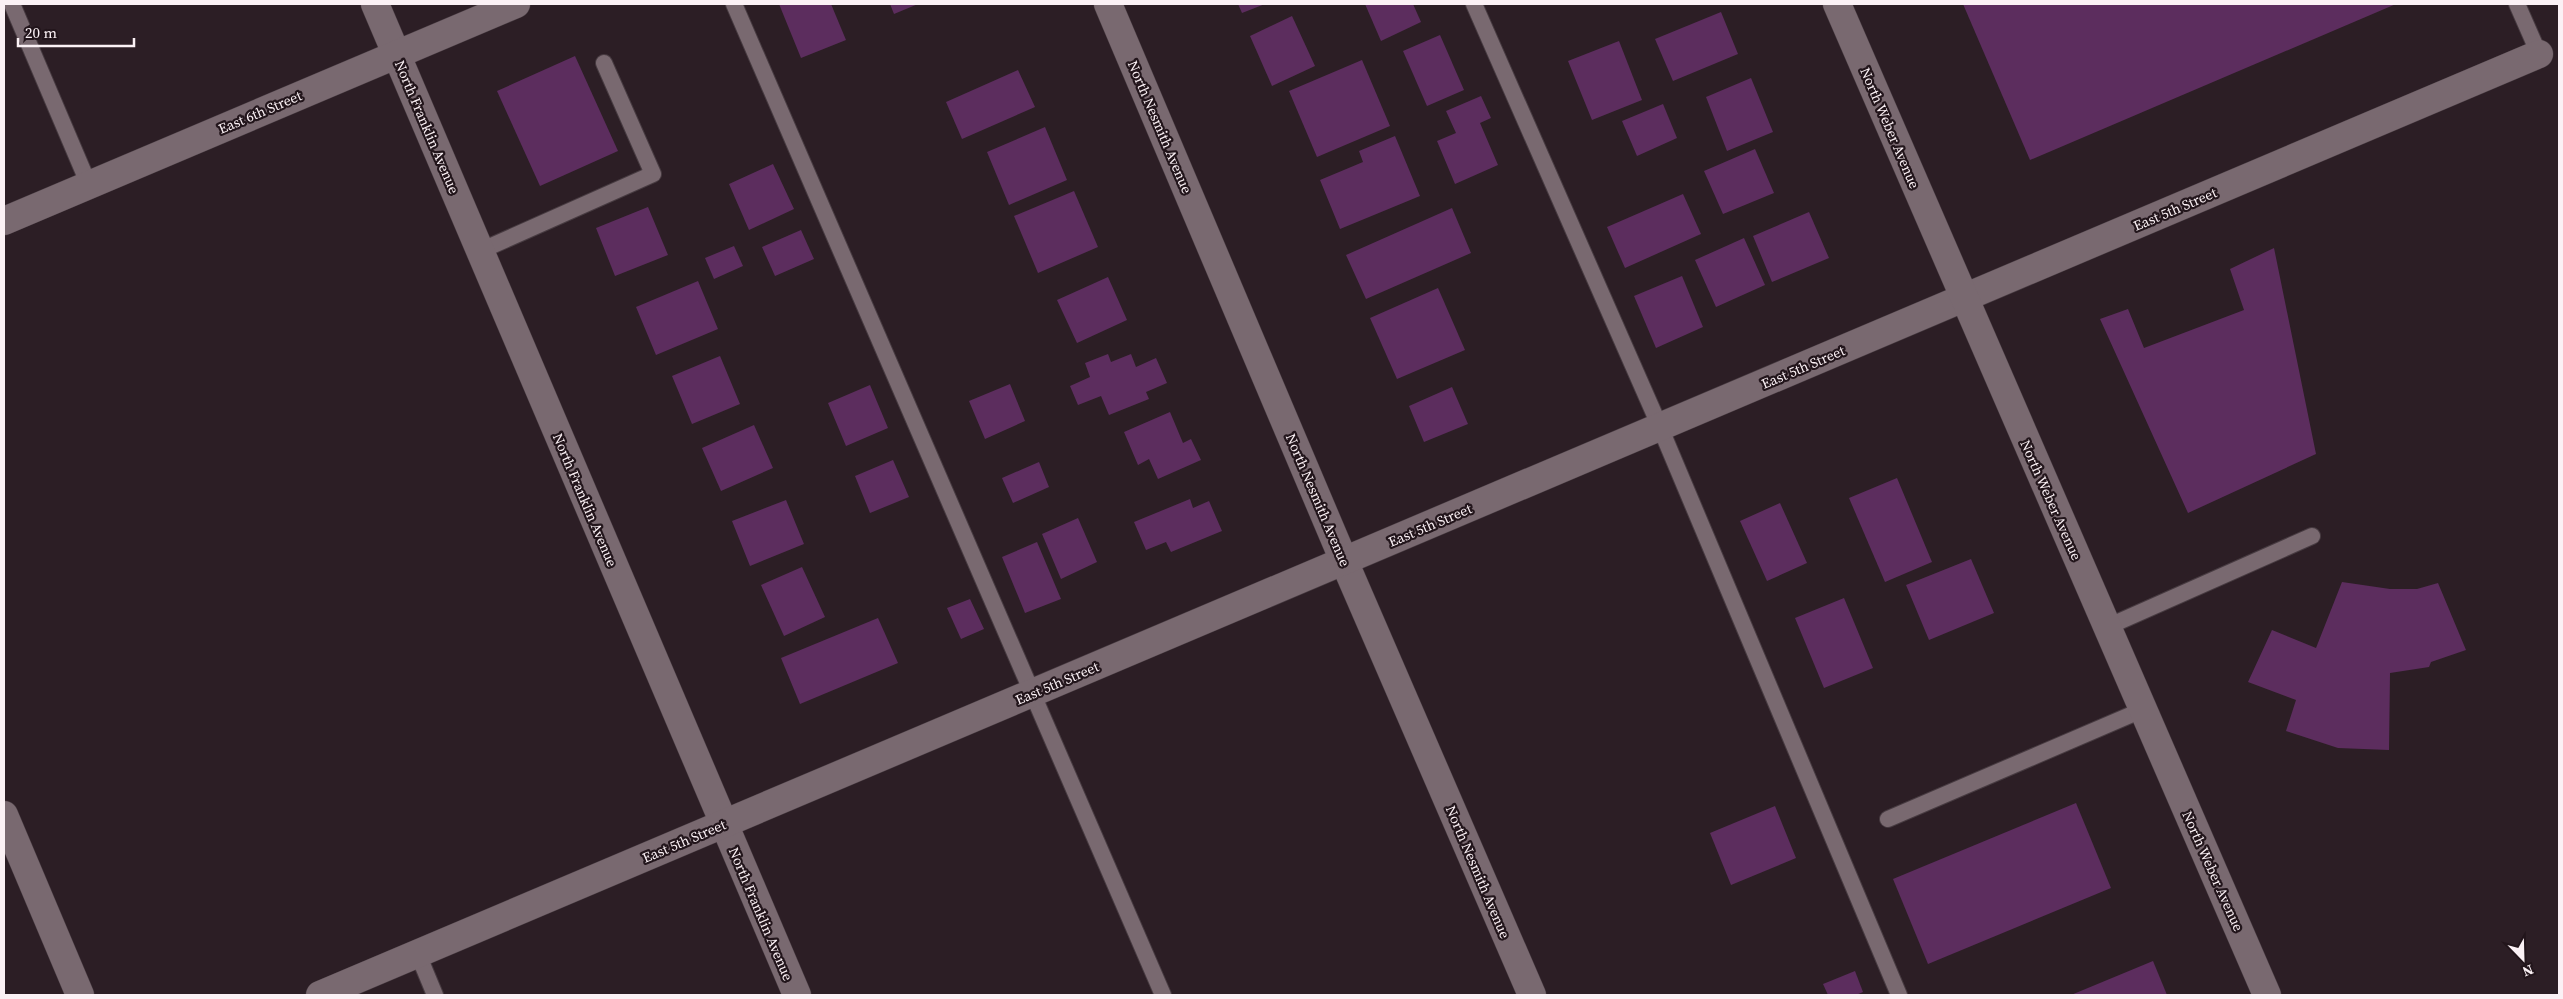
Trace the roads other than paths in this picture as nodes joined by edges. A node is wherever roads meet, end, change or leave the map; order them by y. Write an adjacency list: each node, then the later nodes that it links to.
1 (12, 4): 12 (lane)
2 (375, 4): 9 (street, North Franklin Avenue)
3 (516, 4): 9 (street, East 6th Street)
4 (734, 4): 20 (lane)
5 (1108, 4): 18 (street, North Nesmith Avenue)
6 (1474, 4): 16 (lane)
7 (1837, 4): 15 (street, North Weber Avenue)
8 (2518, 4): 10 (lane)
9 (397, 54): 12 (street, East 6th Street); 14 (street, North Franklin Avenue)
10 (2539, 54): 15 (street, East 5th Street)
11 (604, 62): 14 (lane)
12 (89, 185): 13 (street, East 6th Street)
13 (4, 221)
14 (480, 250): 24 (street, North Franklin Avenue)
15 (1963, 299): 16 (street, East 5th Street); 19 (street, North Weber Avenue)
16 (1660, 427): 18 (street, East 5th Street); 32 (lane)
17 (2312, 536): 19 (lane)
18 (1344, 561): 20 (street, East 5th Street); 31 (street, North Nesmith Avenue)
19 (2107, 627): 21 (street, North Weber Avenue)
20 (1034, 692): 24 (street, East 5th Street); 30 (lane)
21 (2142, 710): 23 (lane); 33 (street, North Weber Avenue)
22 (4, 815): 26 (street)
23 (1888, 818)
24 (723, 824): 25 (street, East 5th Street); 29 (street, North Franklin Avenue)
25 (418, 954): 27 (street, East 5th Street); 28 (lane)
26 (80, 995)
27 (320, 995)
28 (435, 995)
29 (797, 995)
30 (1163, 995)
31 (1532, 995)
32 (1899, 995)
33 (2267, 995)

